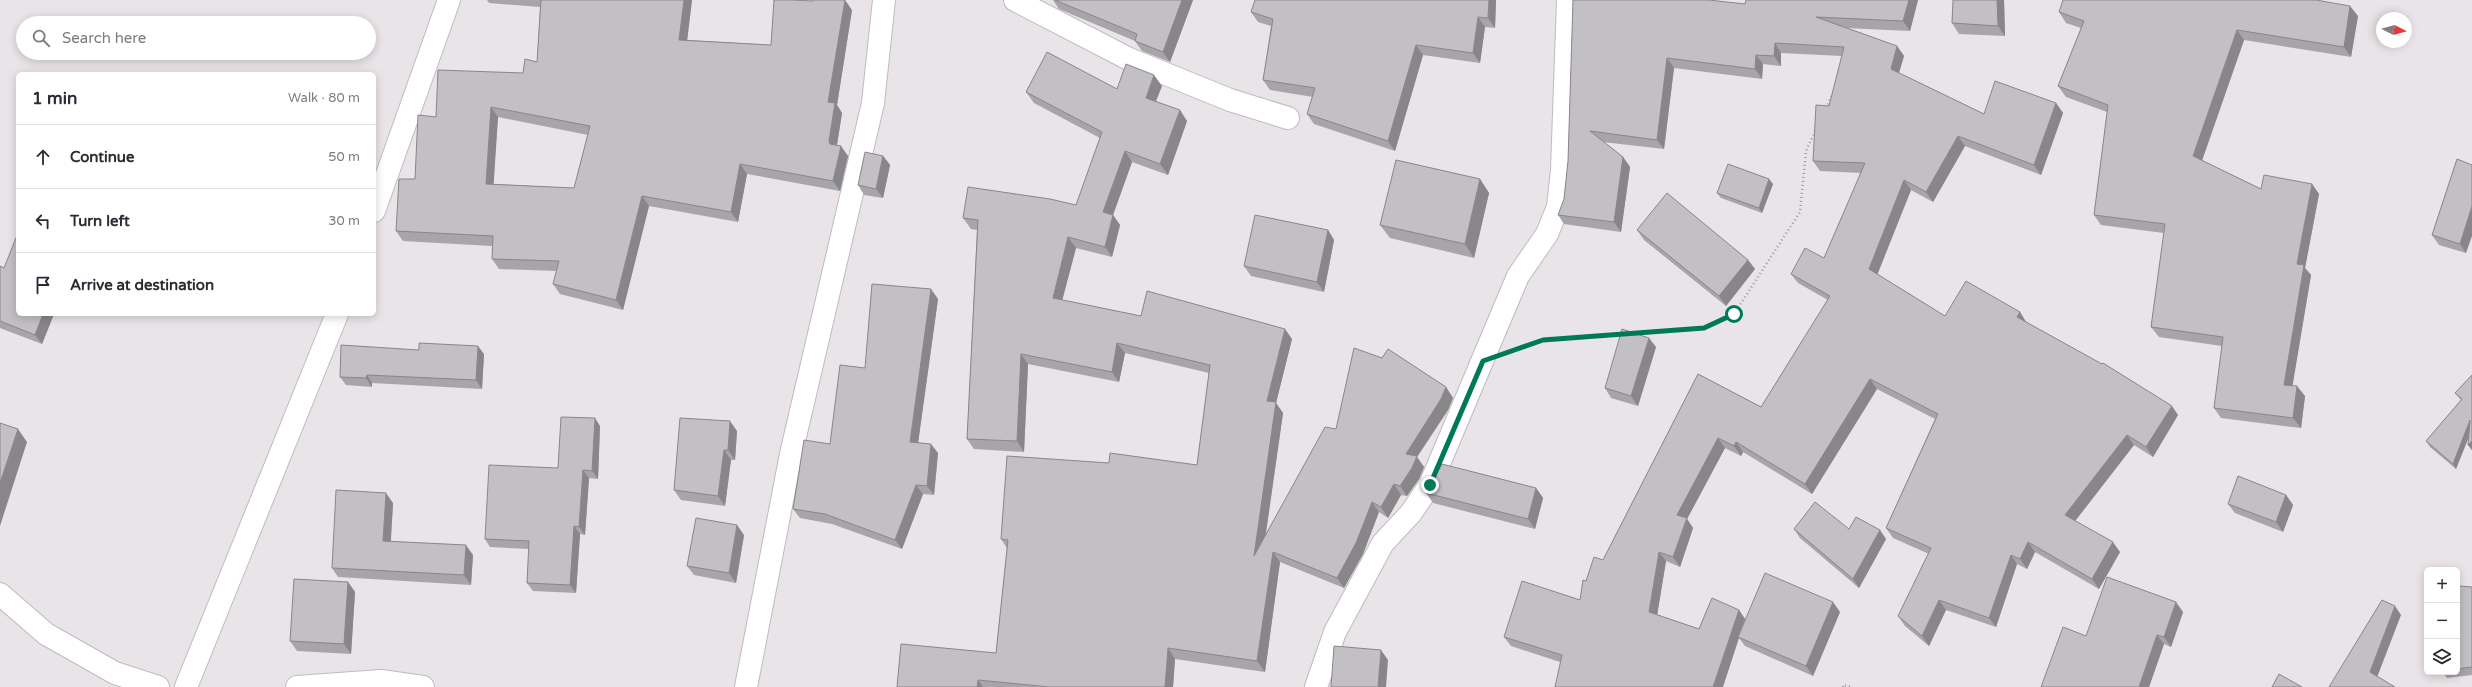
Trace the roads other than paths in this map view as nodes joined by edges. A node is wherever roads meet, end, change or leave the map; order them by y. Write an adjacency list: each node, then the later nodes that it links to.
1 (450, 0): 6 (street)
2 (884, 0): 13 (street)
3 (1015, 0): 5 (street)
4 (1568, 0): 14 (street)
5 (1288, 118)
6 (376, 205)
7 (336, 316): 10 (street)
8 (0, 594): 9 (street)
9 (158, 687)
10 (186, 687)
11 (297, 687): 12 (street)
12 (423, 687)
13 (746, 687)
14 (1316, 687)

